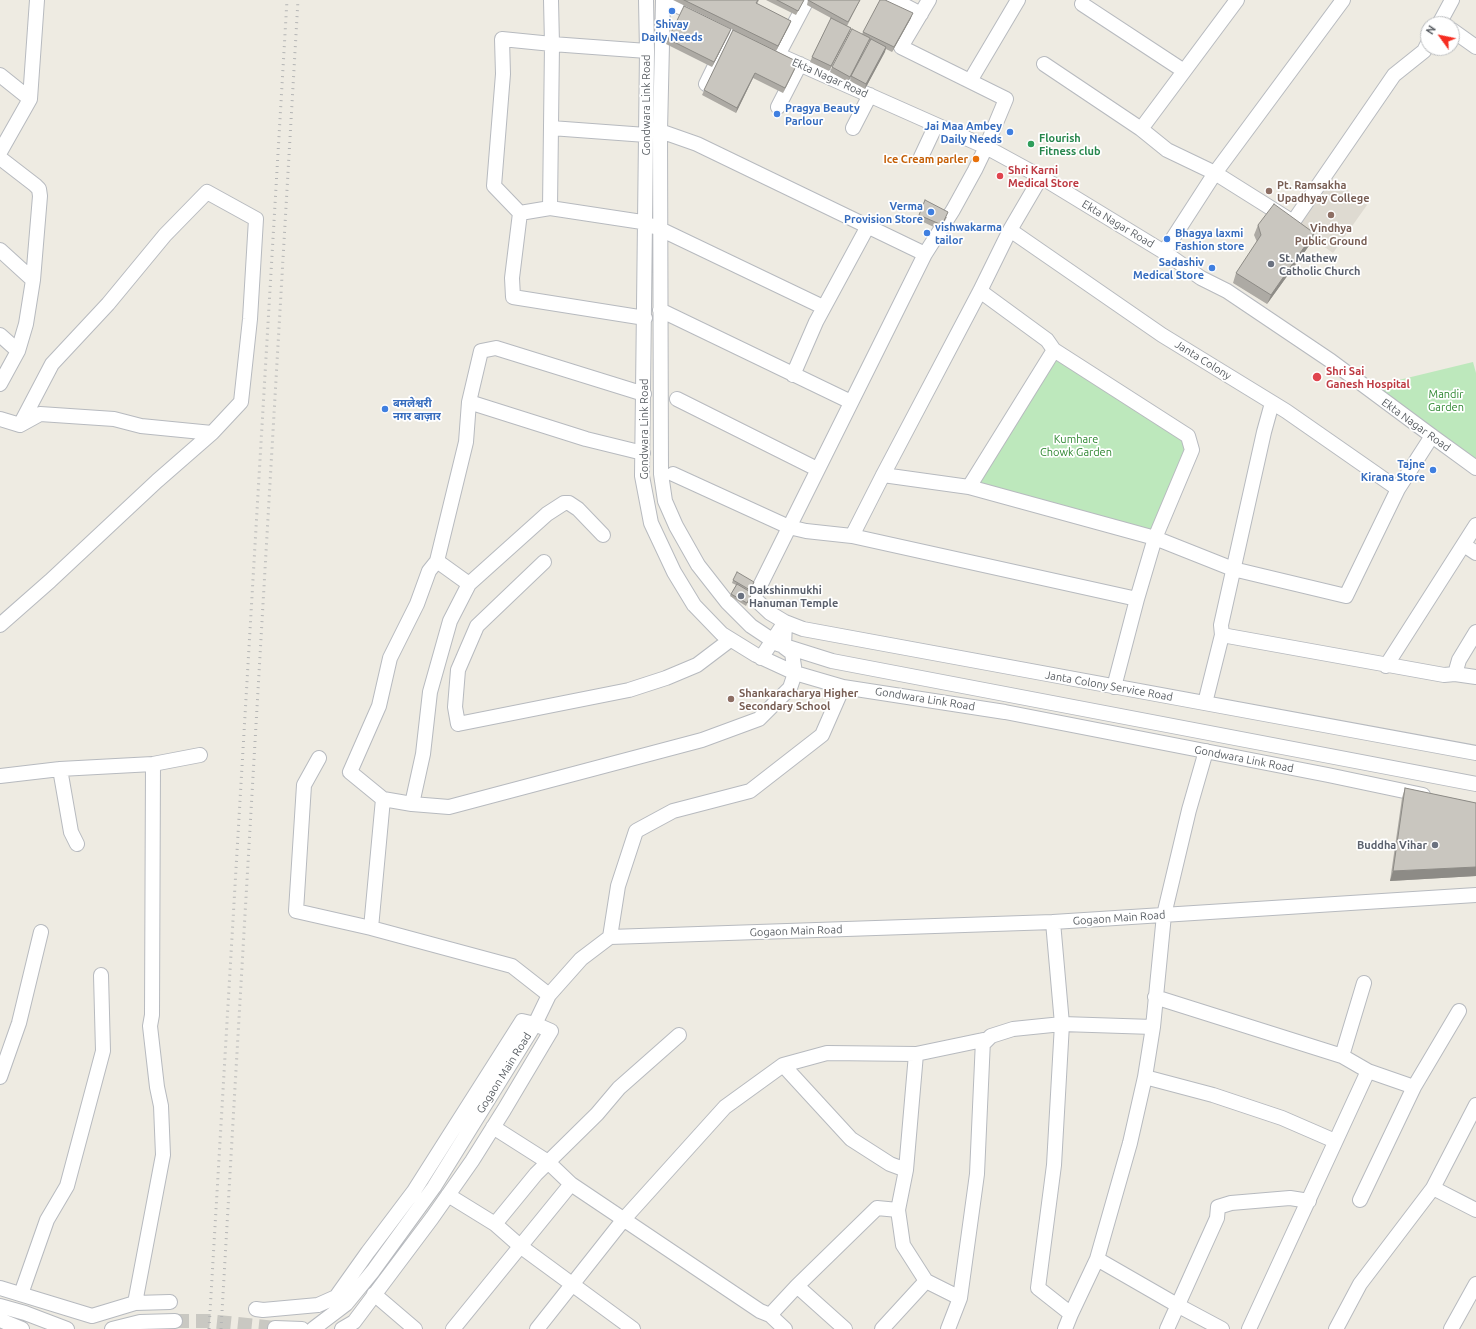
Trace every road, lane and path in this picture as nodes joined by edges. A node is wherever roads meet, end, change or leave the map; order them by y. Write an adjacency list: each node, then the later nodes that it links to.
1 (37, 0): 29 (street)
2 (551, 0): 17 (street)
3 (646, 0): 19 (street, Gondwara Link Road)
4 (664, 0): 15 (street, Ekta Nagar Road); 35 (street)
5 (807, 0): 20 (street)
6 (894, 0): 13 (street)
7 (929, 0): 13 (street)
8 (1018, 0): 26 (street)
9 (1238, 0): 24 (street)
10 (1344, 0): 41 (street)
11 (1452, 0): 14 (street)
12 (1082, 4): 24 (street)
13 (921, 14): 26 (street)
14 (1444, 16)
15 (732, 32): 20 (street, Ekta Nagar Road); 27 (street)
16 (1460, 36): 18 (street)
17 (552, 44): 19 (street); 32 (street); 44 (street)
18 (1476, 47)
19 (647, 51): 36 (street, Gondwara Link Road)
20 (778, 54): 22 (street, Ekta Nagar Road)
21 (1420, 54): 41 (street)
22 (800, 64): 28 (street, Ekta Nagar Road); 30 (street)
23 (1044, 64): 34 (street)
24 (1184, 70): 34 (street)
25 (0, 76): 29 (street)
26 (970, 81): 37 (street)
27 (706, 84)
28 (870, 95): 31 (street, Ekta Nagar Road); 33 (street)
29 (30, 99): 38 (street)
30 (778, 107)
31 (936, 125): 37 (street, Ekta Nagar Road); 39 (street)
32 (551, 128): 36 (street); 43 (street)
33 (853, 128)
34 (1141, 128): 41 (street)
35 (660, 131): 46 (street); 47 (street)
36 (646, 135): 45 (street, Gondwara Link Road)
37 (986, 147): 42 (street, Ekta Nagar Road); 51 (street)
38 (0, 152)
39 (921, 157)
40 (0, 158): 52 (street)
41 (1215, 173): 50 (street)
42 (1041, 177): 48 (street); 50 (street, Ekta Nagar Road)
43 (550, 208): 44 (street); 45 (street)
44 (520, 213): 56 (street)
45 (646, 224): 47 (street); 56 (street, Gondwara Link Road)
46 (868, 226): 51 (street); 54 (street)
47 (662, 230): 54 (street); 55 (street)
48 (1010, 230): 53 (street); 66 (street, Janta Colony)
49 (0, 250): 52 (street)
50 (1164, 252): 70 (street, Ekta Nagar Road)
51 (925, 254): 65 (street)
52 (33, 280): 59 (street)
53 (980, 291): 58 (street); 75 (street)
54 (824, 307): 60 (street)
55 (660, 310): 60 (street); 95 (street)
56 (645, 318): 62 (street, Gondwara Link Road)
57 (0, 335): 59 (street)
58 (1054, 350): 76 (street); 82 (street)
59 (18, 351): 61 (street)
60 (794, 375): 65 (street)
61 (0, 384)
62 (644, 394): 64 (street); 71 (street, Gondwara Link Road)
63 (677, 399): 73 (street)
64 (469, 402): 71 (street); 85 (street)
65 (851, 402): 73 (street)
66 (1272, 403): 77 (street, Janta Colony); 87 (street)
67 (0, 419): 68 (street)
68 (20, 425): 69 (street); 69 (street)
69 (212, 433): 91 (street)
70 (1432, 436): 72 (street, Ekta Nagar Road); 77 (street)
71 (643, 453): 94 (street, Gondwara Link Road)
72 (1476, 468)
73 (817, 470): 79 (street)
74 (673, 474): 79 (street)
75 (883, 475): 76 (street); 81 (street)
76 (969, 487): 82 (street)
77 (1398, 489): 87 (street)
78 (1476, 525): 83 (street)
79 (789, 526): 81 (street); 90 (street, Janta Colony Service Road)
80 (603, 535): 88 (street)
81 (852, 536): 89 (street)
82 (1155, 538): 87 (street); 89 (street)
83 (1464, 545): 84 (street); 97 (street)
84 (1476, 553)
85 (437, 561): 88 (street); 113 (street)
86 (544, 562): 94 (street)
87 (1233, 569): 93 (street)
88 (469, 584): 114 (street)
89 (1137, 599): 102 (street)
90 (784, 622): 95 (street); 102 (street, Janta Colony Service Road)
91 (0, 625)
92 (1476, 632): 99 (street)
93 (1222, 635): 97 (street); 103 (street)
94 (730, 640): 96 (street, Gondwara Link Road)
95 (778, 644): 96 (street); 98 (street); 111 (street, Gondwara Link Road)
96 (761, 658): 98 (street, Gondwara Link Road)
97 (1386, 666): 99 (street)
98 (795, 673): 101 (street, Gondwara Link Road); 114 (street)
99 (1455, 674): 100 (street)
100 (1476, 677)
101 (843, 687): 104 (street, Gondwara Link Road); 121 (street)
102 (1114, 687): 103 (street, Janta Colony Service Road)
103 (1205, 703): 105 (street, Janta Colony Service Road)
104 (1206, 751): 112 (street, Gondwara Link Road); 117 (street)
105 (1476, 753)
106 (200, 755): 108 (street)
107 (319, 758): 119 (street)
108 (153, 764): 109 (street); 164 (street)
109 (60, 769): 110 (street); 115 (street)
110 (0, 776)
111 (1476, 784)
112 (1437, 798)
113 (383, 800): 114 (street); 119 (street)
114 (412, 804)
115 (77, 844)
116 (1476, 896): 117 (street, Gogaon Main Road)
117 (1164, 915): 118 (street, Gogaon Main Road); 125 (street)
118 (1053, 922): 121 (street, Gogaon Main Road); 128 (street)
119 (372, 928): 124 (street)
120 (41, 932): 136 (street)
121 (610, 937): 124 (street, Gogaon Main Road)
122 (101, 975): 160 (street)
123 (1364, 983): 133 (street)
124 (549, 996): 127 (street, Gogaon Main Road)
125 (1155, 998): 129 (street); 133 (street)
126 (1459, 1011): 138 (street)
127 (535, 1024): 140 (street); 167 (street); 178 (street, Gogaon Main Road)
128 (1062, 1024): 129 (street); 131 (street); 168 (street)
129 (1153, 1027): 137 (street)
130 (679, 1035): 142 (street)
131 (983, 1040): 132 (street); 162 (street)
132 (916, 1054): 134 (street); 143 (street)
133 (1342, 1056): 135 (street)
134 (783, 1065): 143 (street); 151 (street)
135 (1368, 1071): 138 (street); 141 (street)
136 (0, 1077)
137 (1145, 1077): 141 (street); 154 (street)
138 (1414, 1087): 147 (street)
139 (1476, 1106): 145 (street)
140 (493, 1127): 142 (street); 146 (street)
141 (1335, 1141): 148 (street)
142 (548, 1162): 144 (street); 152 (street)
143 (906, 1170): 149 (street)
144 (571, 1184): 151 (street); 153 (street)
145 (1433, 1188): 150 (street); 191 (street)
146 (448, 1195): 152 (street); 161 (street)
147 (1360, 1200)
148 (1309, 1201): 165 (street); 190 (street)
149 (898, 1210): 155 (street); 158 (street)
150 (1476, 1210)
151 (624, 1219): 156 (street); 169 (street)
152 (495, 1224): 153 (street)
153 (520, 1246): 156 (street); 181 (street)
154 (1097, 1259): 165 (street); 168 (street)
155 (926, 1282): 162 (street); 185 (street)
156 (573, 1284): 174 (street); 182 (street)
157 (1476, 1284): 192 (street)
158 (797, 1286): 169 (street); 184 (street)
159 (0, 1288): 160 (street)
160 (21, 1294): 164 (street)
161 (374, 1294): 179 (street); 180 (street)
162 (960, 1298): 186 (street)
163 (170, 1302): 164 (street)
164 (135, 1303)
165 (1177, 1305): 188 (street); 189 (street)
166 (0, 1306): 175 (street)
167 (256, 1309)
168 (1071, 1314): 187 (street)
169 (770, 1315): 183 (street)
170 (0, 1320): 172 (street)
171 (175, 1321): 176 (street)
172 (16, 1328)
173 (275, 1328): 177 (street)
174 (630, 1328)
175 (67, 1329)
176 (112, 1329)
177 (302, 1329)
178 (313, 1329)
179 (342, 1329)
180 (415, 1329)
181 (454, 1329)
182 (538, 1329)
183 (785, 1329)
184 (845, 1329)
185 (882, 1329)
186 (948, 1329)
187 (1065, 1329)
188 (1167, 1329)
189 (1222, 1329)
190 (1249, 1329)
191 (1336, 1329)
192 (1451, 1329)

